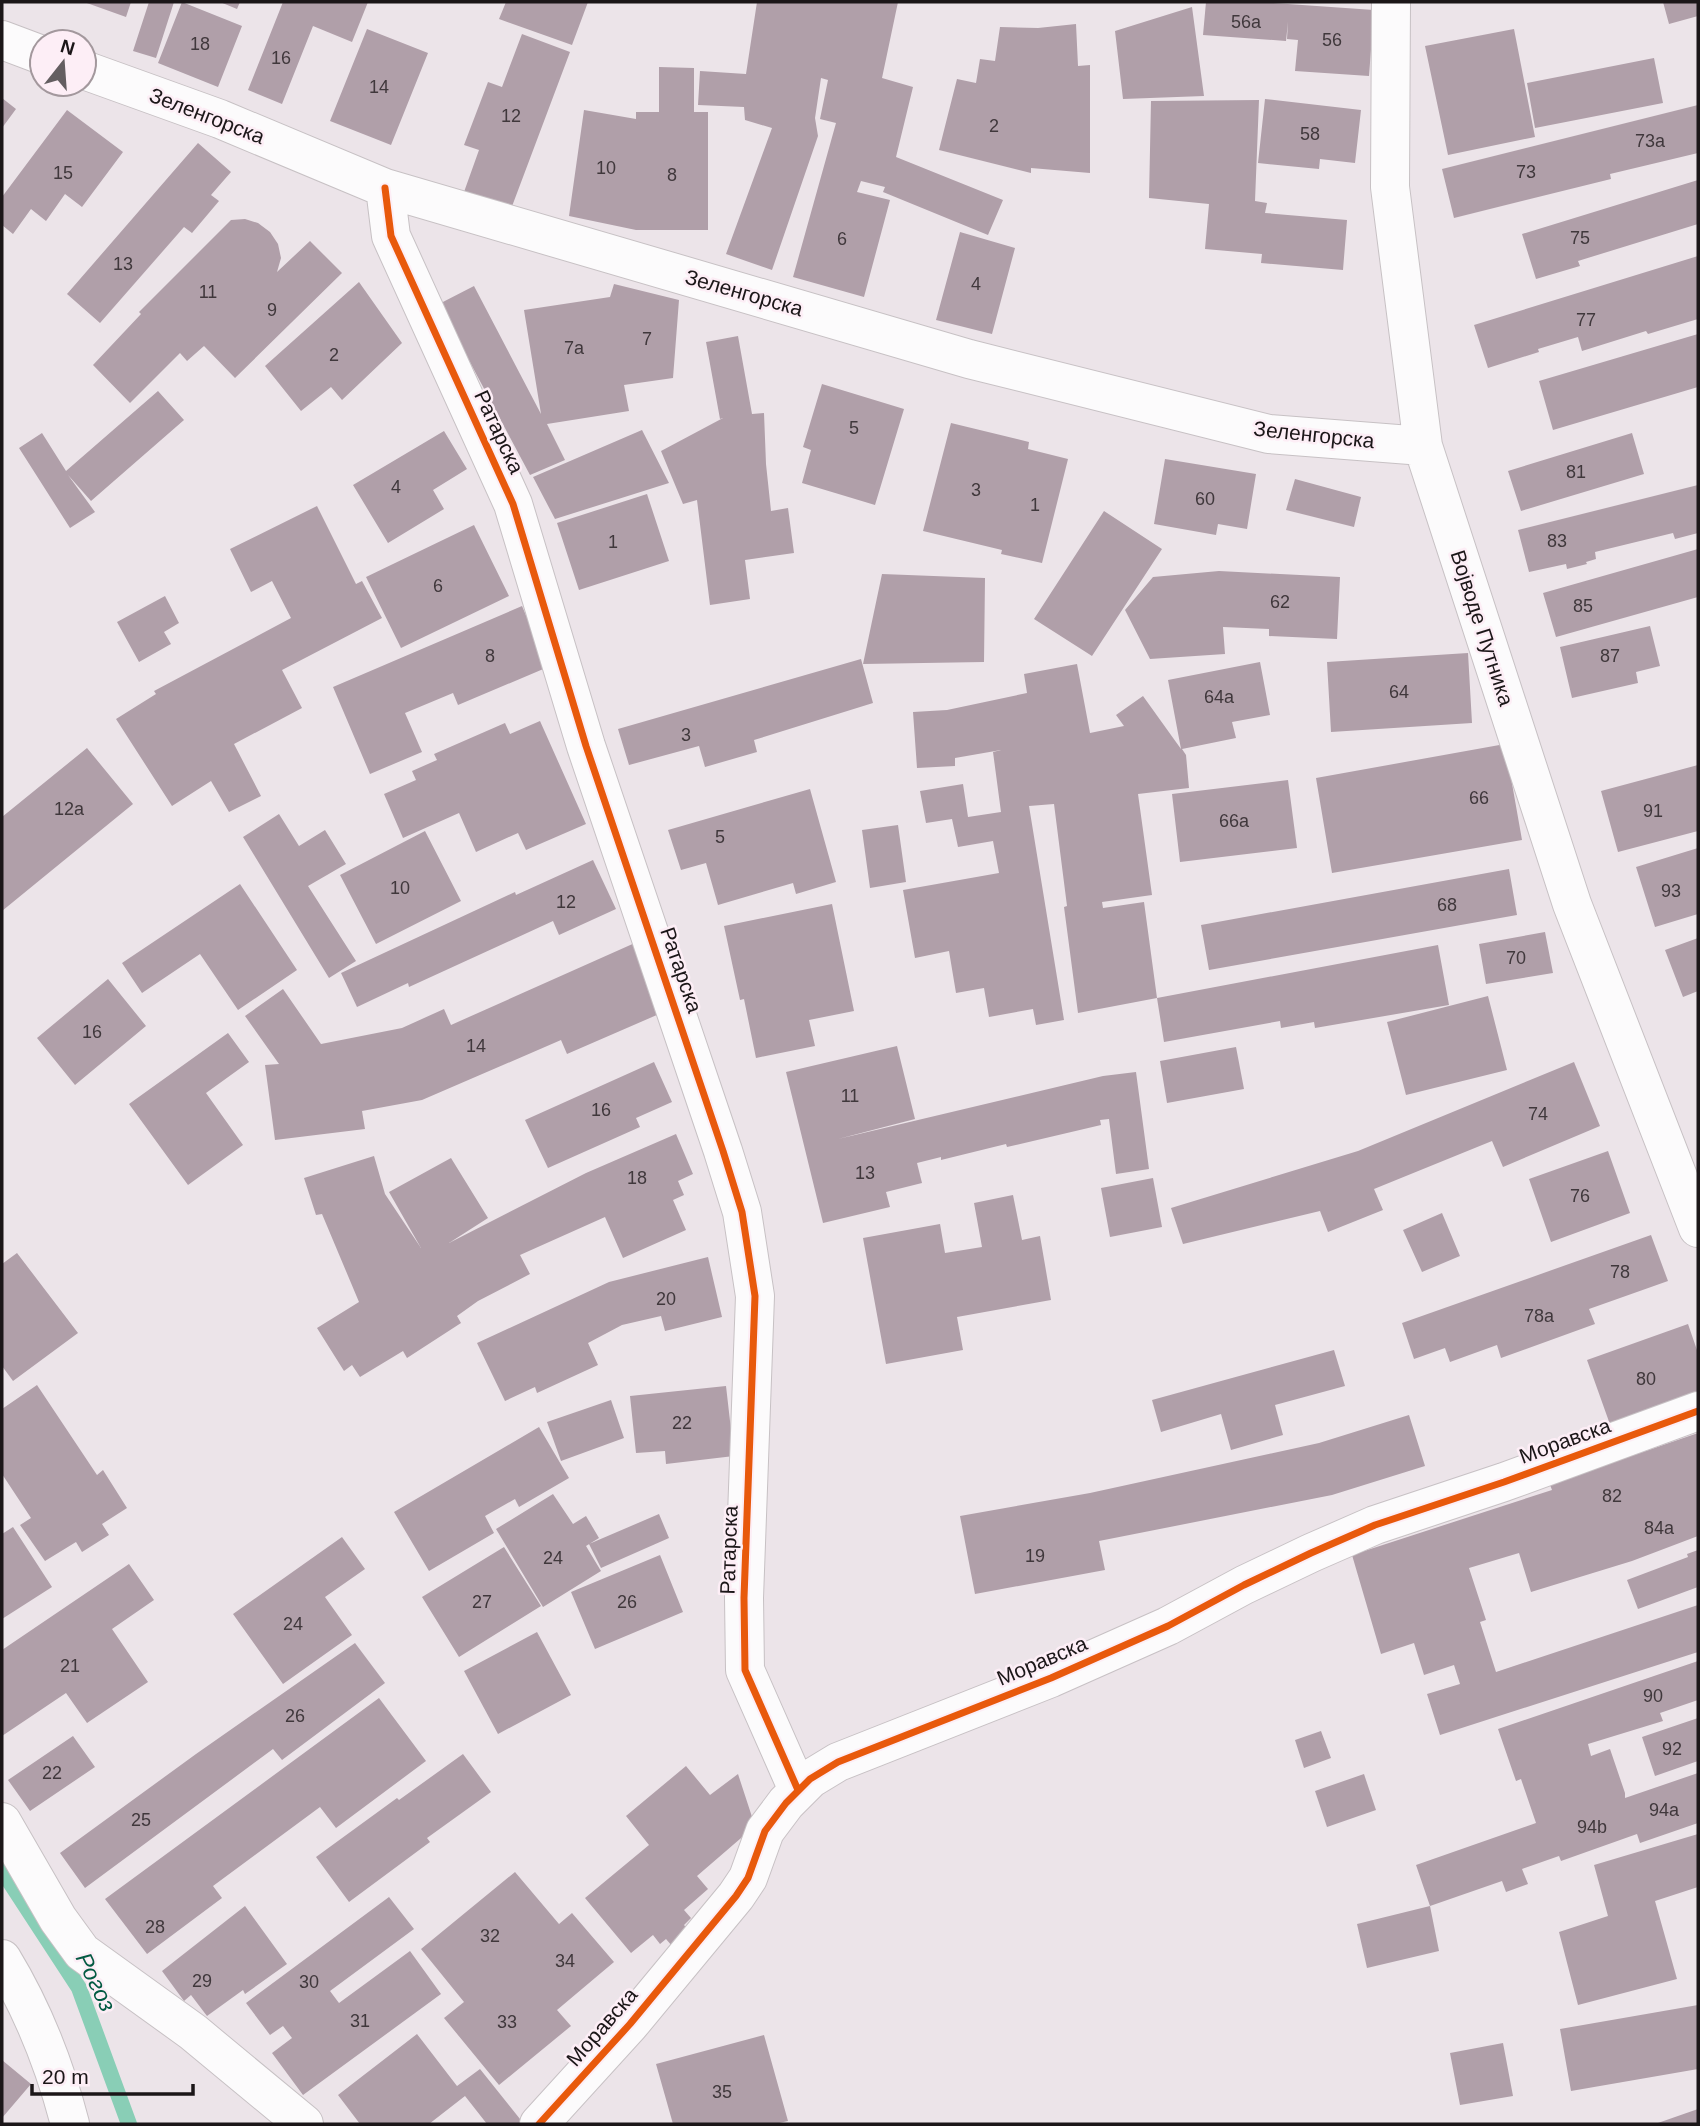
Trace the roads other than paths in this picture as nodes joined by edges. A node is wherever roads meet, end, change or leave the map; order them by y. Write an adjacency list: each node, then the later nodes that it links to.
1 (1391, 2): 6 (street, Војводе Путника)
2 (2, 40): 3 (street)
3 (28, 50)
4 (98, 75): 5 (street, Зеленгорска)
5 (385, 188): 6 (street, Зеленгорска); 9 (street, Ратарска)
6 (1423, 446): 7 (street, Војводе Путника)
7 (1698, 1228)
8 (1698, 1411): 9 (street, Моравска)
9 (798, 1790): 14 (street, Моравска)
10 (2, 1822): 13 (street)
11 (2, 1959): 12 (street)
12 (70, 2124)
13 (304, 2124)
14 (539, 2124)

